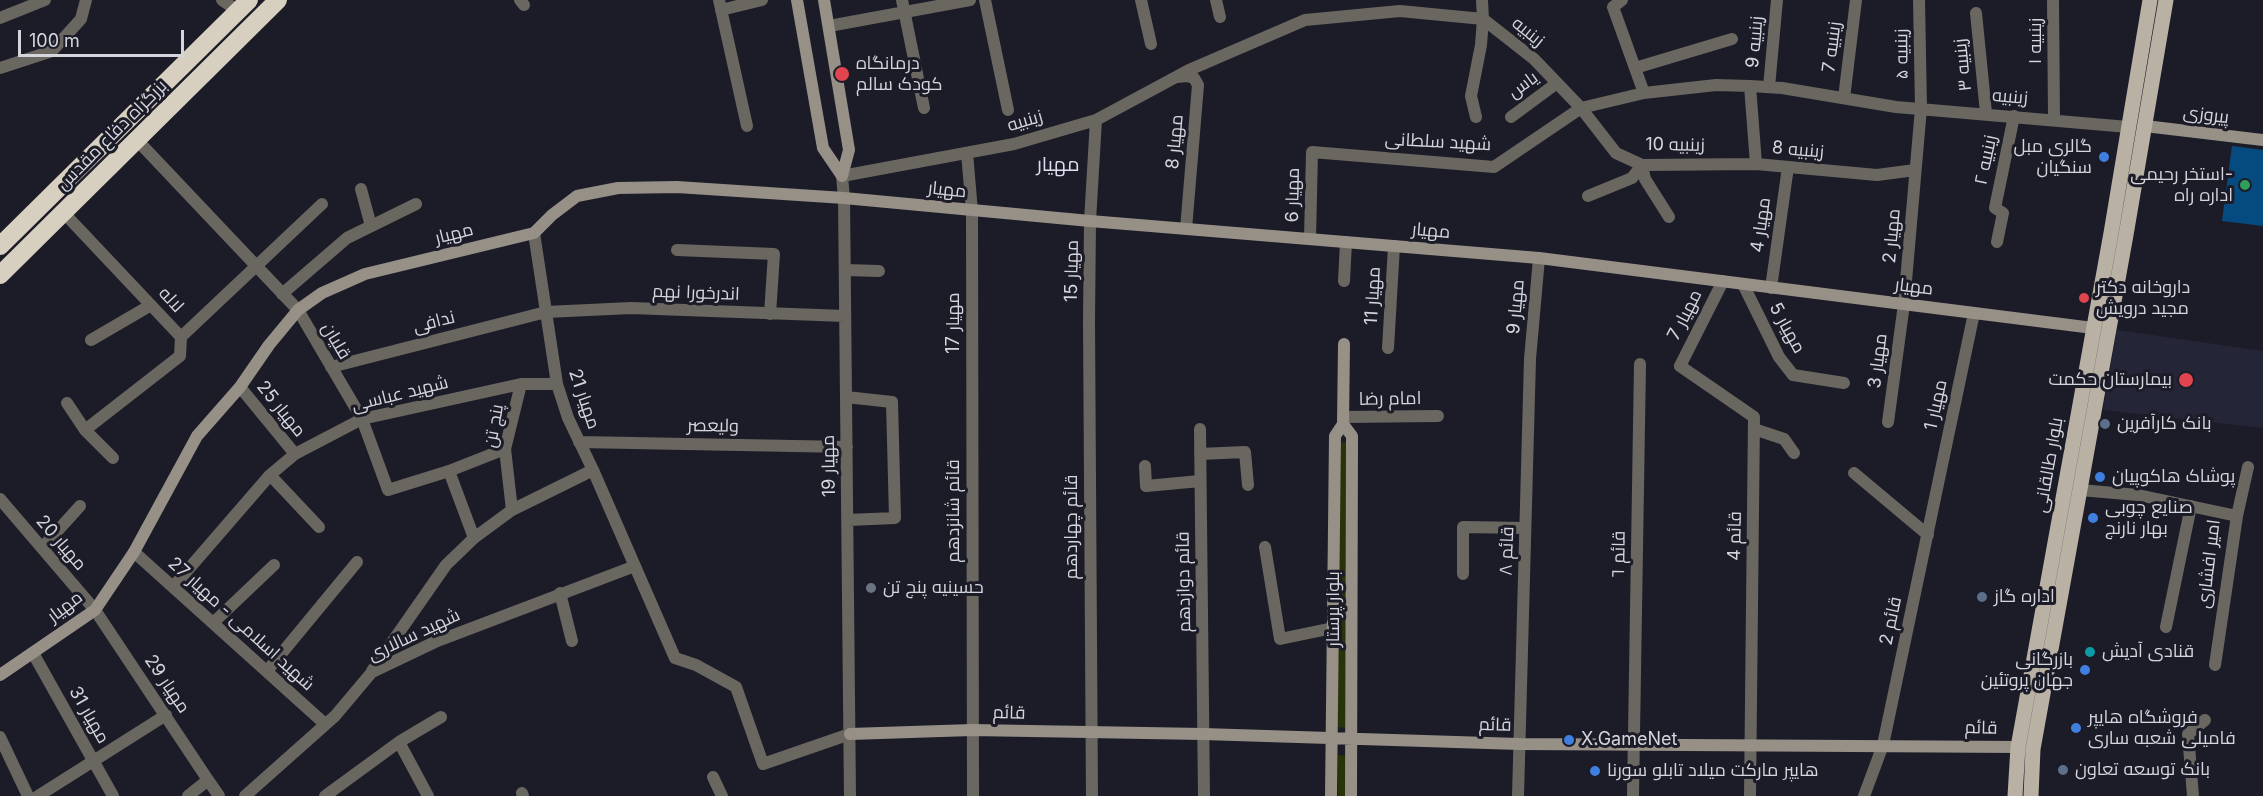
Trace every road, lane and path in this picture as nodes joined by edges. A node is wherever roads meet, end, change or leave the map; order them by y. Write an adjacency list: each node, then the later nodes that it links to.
1 (45, 0): 25 (street)
2 (86, 0): 30 (street)
3 (222, 0): 20 (street)
4 (279, 0): 51 (highway, بزرگراه دفاع مقدس)
5 (762, 0): 21 (street)
6 (797, 0): 59 (street)
7 (824, 0): 27 (street)
8 (970, 0): 22 (street)
9 (985, 0): 41 (street)
10 (1141, 0): 29 (street)
11 (1216, 0): 24 (street)
12 (1482, 0): 26 (street)
13 (1622, 0): 31 (street)
14 (1777, 0): 35 (street, زینبیه 9)
15 (1856, 0): 37 (street, زینبیه 7)
16 (1919, 0): 40 (street, زینبیه ۵)
17 (2053, 0): 46 (street, زینبیه ۱)
18 (2150, 0): 50 (main road, بلوار طالقانی)
19 (2166, 0): 49 (main road, بلوار طالقانی)
20 (244, 5): 75 (highway, بزرگراه دفاع مقدس)
21 (720, 5): 48 (street)
22 (903, 6): 27 (street); 38 (street)
23 (1976, 14): 42 (street, زینبیه ۳)
24 (1220, 17)
25 (0, 18)
26 (1484, 19): 32 (street, زینبیه); 33 (street, زینبیه); 44 (street)
27 (829, 26): 59 (street)
28 (1732, 39): 31 (street)
29 (1151, 44)
30 (0, 68)
31 (1635, 68): 36 (street)
32 (1176, 77): 47 (street, زینبیه); 70 (street, مهیار 8)
33 (1557, 83): 39 (street, زینبیه); 45 (street, یاس)
34 (1749, 86): 35 (street, زینبیه); 36 (street, زینبیه); 55 (street, زینبیه 8)
35 (1769, 87): 37 (street, زینبیه)
36 (1644, 93): 39 (street, زینبیه)
37 (1844, 98): 40 (street, زینبیه)
38 (924, 108)
39 (1581, 108): 53 (street, شهید سلطانی); 56 (street, زینبیه 10)
40 (1921, 108): 42 (street, زینبیه); 58 (street, زینبیه ۵)
41 (1008, 110)
42 (1986, 113): 43 (street, زینبیه)
43 (2014, 116): 46 (street, زینبیه); 74 (street, زینبیه ۲)
44 (1476, 117)
45 (1511, 117)
46 (2054, 119): 50 (street, زینبیه)
47 (1096, 120): 54 (street, زینبیه); 68 (street, مهیار 15)
48 (747, 126)
49 (2145, 126): 52 (street, پیروزی); 79 (main road, بلوار طالقانی)
50 (2128, 127): 79 (main road, بلوار طالقانی)
51 (137, 140): 66 (highway, بزرگراه دفاع مقدس); 80 (street, قلیان)
52 (2263, 140)
53 (1312, 152): 72 (street, مهیار 6)
54 (968, 153): 59 (street, زینبیه); 65 (street, مهیار 17)
55 (1756, 164): 56 (street, زینبیه 10); 57 (street, زینبیه 8)
56 (1642, 165): 61 (street); 67 (street)
57 (1788, 167): 58 (street, زینبیه 8); 87 (street, مهیار 4)
58 (1915, 170): 89 (street, مهیار 2)
59 (842, 176): 62 (street, مهیار 19)
60 (361, 189): 69 (street)
61 (1588, 196)
62 (844, 198): 65 (street, مهیار); 71 (street, مهیار); 81 (street, مهیار 19)
63 (322, 204): 80 (street)
64 (416, 204): 69 (street)
65 (972, 211): 68 (street, مهیار); 118 (street, مهیار 17)
66 (63, 212): 83 (highway, بزرگراه دفاع مقدس); 90 (street, لاله)
67 (1669, 216)
68 (1090, 221): 70 (street, مهیار); 96 (street, مهیار 15)
69 (371, 226): 88 (street)
70 (1186, 229): 72 (street, مهیار)
71 (534, 233): 91 (street, مهیار); 92 (street, مهیار 21)
72 (1310, 239): 73 (street, مهیار)
73 (1346, 242): 76 (street, مهیار); 84 (street)
74 (1997, 242)
75 (0, 246)
76 (1394, 246): 78 (street, مهیار); 101 (street, مهیار 11)
77 (677, 250): 94 (street)
78 (1539, 258): 85 (street, مهیار); 102 (street, مهیار 9)
79 (2113, 262): 97 (main road, بلوار طالقانی); 134 (main road, بلوار طالقانی)
80 (255, 265): 88 (street, قلیان); 98 (street)
81 (845, 270): 82 (street); 95 (street, مهیار 19)
82 (879, 271)
83 (0, 275)
84 (1344, 280)
85 (1723, 281): 86 (street, مهیار); 116 (street, مهیار 7)
86 (1743, 284): 87 (street, مهیار); 105 (street, مهیار 5)
87 (1771, 288): 89 (street, مهیار)
88 (282, 294): 91 (street, قلیان)
89 (1904, 304): 93 (street, مهیار); 114 (street, مهیار 3)
90 (151, 305): 98 (street, لاله); 99 (street)
91 (298, 310): 104 (street, قلیان); 108 (street, مهیار)
92 (546, 312): 94 (street, اندرخورا نهم); 104 (street, ندافی); 107 (street, مهیار 21)
93 (1974, 313): 97 (street, مهیار); 135 (street, مهیار 1)
94 (770, 314): 95 (street, اندرخورا نهم)
95 (845, 316): 109 (street, مهیار 19)
96 (1089, 321): 170 (street, قائم چهاردهم)
97 (2093, 328): 181 (main road, بلوار طالقانی)
98 (181, 337): 117 (street, لاله)
99 (92, 340)
100 (1344, 344): 113 (street, بلوار پرستار)
101 (1388, 348)
102 (1530, 359): 143 (street, قائم ٨)
103 (1640, 364): 178 (street, قائم ٦)
104 (331, 367): 112 (street, قلیان)
105 (1844, 383)
106 (521, 384): 107 (street, شهید عباسی); 112 (street, شهید عباسی); 121 (street, پنج تن)
107 (557, 384): 119 (street, مهیار 21)
108 (240, 387): 123 (street, مهیار 25); 148 (street, مهیار)
109 (846, 397): 120 (street, مهیار 19); 141 (street)
110 (67, 403): 117 (street)
111 (1438, 416): 113 (street, امام رضا)
112 (362, 419): 123 (street, شهید عباسی); 129 (street, قلیان)
113 (1343, 421): 158 (street, بلوار پرستار); 175 (street, بلوار پرستار)
114 (1888, 422)
115 (1200, 429): 124 (street, قائم دوازدهم)
116 (1754, 429): 122 (street); 180 (street, قائم 4)
117 (85, 430): 125 (street)
118 (972, 435): 169 (street, قائم شانزدهم)
119 (579, 442): 120 (street, ولیعصر); 128 (street, مهیار 21)
120 (847, 447): 141 (street, مهیار 19)
121 (505, 449): 129 (street, قلیان); 139 (street, پنج تن)
122 (1794, 453)
123 (295, 454): 131 (street, شهید عباسی)
124 (1200, 454): 132 (street, قائم دوازدهم); 133 (street)
125 (113, 458)
126 (1145, 466): 132 (street)
127 (2248, 467): 140 (street)
128 (593, 470): 139 (street); 151 (street, مهیار 21)
129 (448, 471): 145 (street)
130 (1854, 473): 144 (street)
131 (270, 475): 142 (street); 153 (street, شهید عباسی)
132 (1200, 481): 172 (street, قائم دوازدهم)
133 (1248, 485)
134 (2080, 490): 138 (street, امیر افشاری); 205 (main road, بلوار طالقانی)
135 (1935, 504): 144 (street, قائم 2)
136 (2, 506): 147 (street, مهیار 20)
137 (80, 506): 147 (street)
138 (2191, 506): 140 (street, امیر افشاری); 157 (street)
139 (512, 510): 145 (street)
140 (2237, 516): 161 (street, امیر افشاری)
141 (848, 520): 171 (street, مهیار 19)
142 (319, 527)
143 (1525, 528): 152 (street); 177 (street, قائم ٨)
144 (1928, 535): 179 (street, قائم 2)
145 (474, 538): 163 (street)
146 (1265, 547): 158 (street)
147 (42, 548): 155 (street, مهیار 20)
148 (134, 552): 153 (street, شهید اسلامی - مهیار 27); 155 (street, مهیار)
149 (357, 562): 162 (street)
150 (274, 565): 156 (street)
151 (636, 566): 154 (street, شهید سالاری); 171 (street, مهیار 21)
152 (1463, 574)
153 (173, 587): 156 (street, شهید اسلامی - مهیار 27)
154 (560, 593): 159 (street); 163 (street, شهید سالاری)
155 (95, 610): 160 (street, مهیار); 165 (street, مهیار 29)
156 (213, 623): 162 (street, شهید اسلامی - مهیار 27)
157 (2166, 627)
158 (1333, 628): 174 (street, بلوار پرستار)
159 (572, 641)
160 (33, 653): 164 (street, مهیار); 182 (street, مهیار 31)
161 (2215, 665)
162 (267, 671): 168 (street, شهید اسلامی - مهیار 27)
163 (372, 672): 168 (street, شهید سالاری)
164 (0, 675)
165 (166, 715): 182 (street); 184 (street, مهیار 29)
166 (441, 717): 176 (street)
167 (2205, 720): 206 (street)
168 (325, 724): 190 (street, شهید سالاری)
169 (972, 730): 170 (street, قائم); 171 (street, قائم); 195 (street, قائم شانزدهم)
170 (1092, 732): 172 (street, قائم); 196 (street, قائم چهاردهم)
171 (850, 734): 194 (street, مهیار 19)
172 (1203, 734): 174 (street, قائم); 197 (street, قائم دوازدهم)
173 (0, 737): 185 (street)
174 (1332, 739): 175 (street, قائم); 198 (street, بلوار پرستار)
175 (1352, 739): 177 (street, قائم); 199 (street, بلوار پرستار)
176 (399, 742): 191 (street); 192 (street)
177 (1519, 744): 178 (street, قائم); 200 (street, قائم ٨)
178 (1634, 745): 180 (street, قائم); 201 (street, قائم ٦)
179 (1883, 745): 180 (street, قائم); 181 (street, قائم); 203 (street, قائم 2)
180 (1751, 746): 202 (street, قائم 4)
181 (2018, 747): 204 (main road, بلوار طالقانی)
182 (94, 761): 186 (street); 187 (street, مهیار 31)
183 (714, 777): 193 (street)
184 (208, 780): 188 (street); 189 (street, مهیار 29)
185 (28, 796)
186 (38, 796)
187 (113, 796)
188 (188, 796)
189 (219, 796)
190 (245, 796)
191 (326, 796)
192 (428, 796)
193 (722, 796)
194 (850, 796)
195 (973, 796)
196 (1092, 796)
197 (1204, 796)
198 (1331, 796)
199 (1351, 796)
200 (1518, 796)
201 (1633, 796)
202 (1750, 796)
203 (1864, 796)
204 (2015, 796)
205 (2031, 796)
206 (2193, 796)

